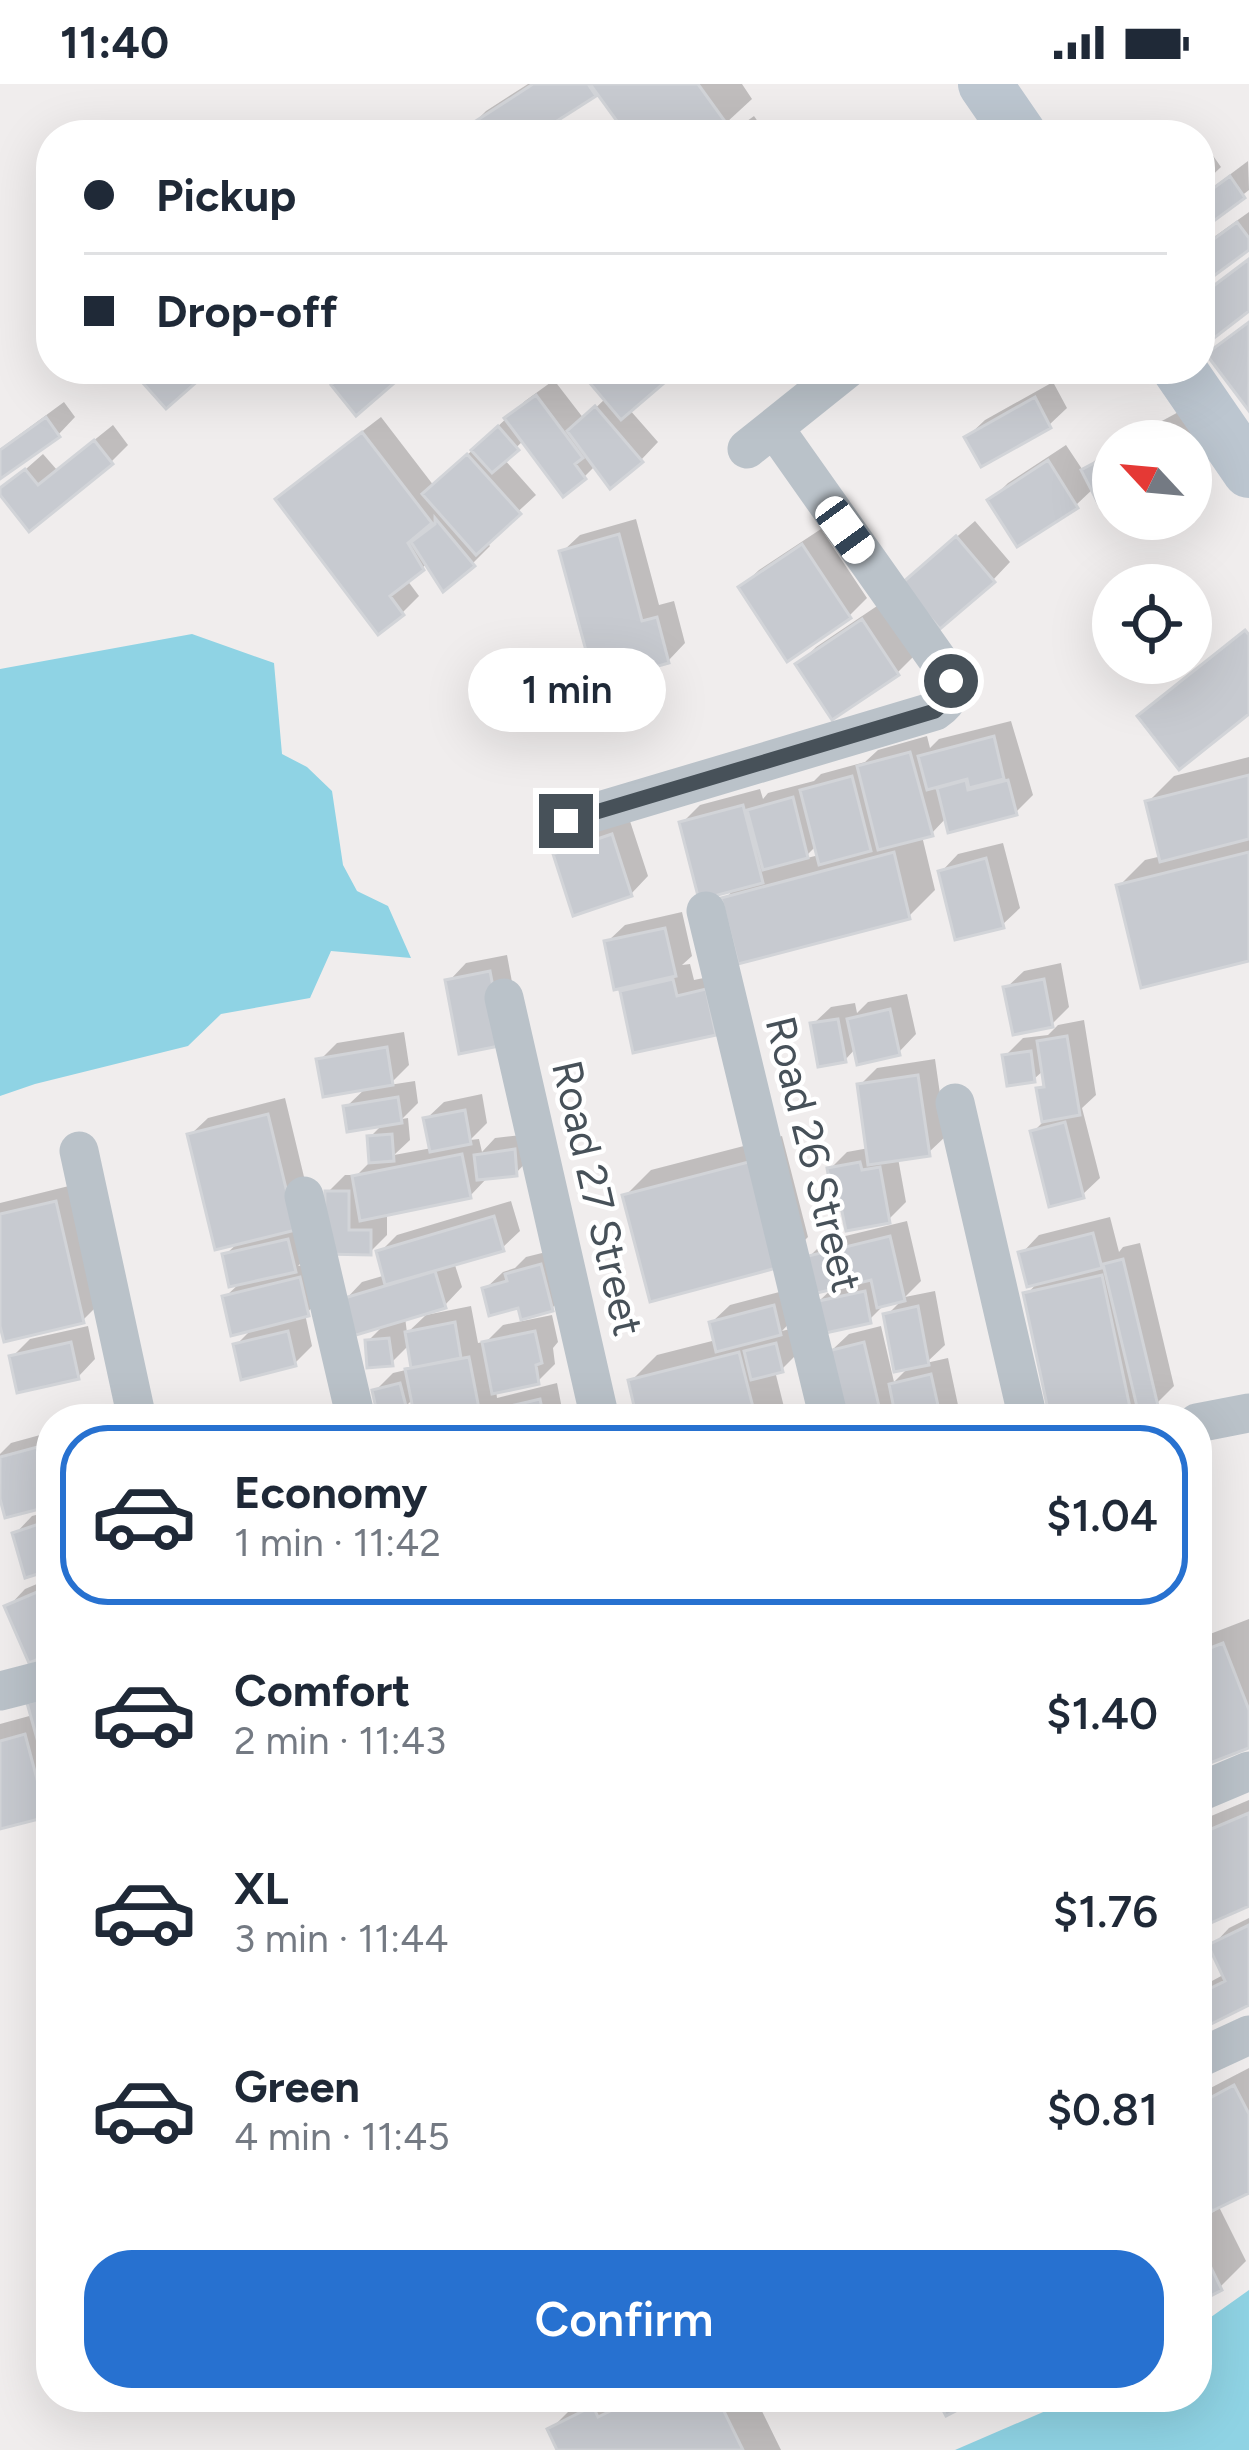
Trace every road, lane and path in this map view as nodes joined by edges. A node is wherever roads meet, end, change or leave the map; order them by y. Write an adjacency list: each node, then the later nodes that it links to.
1 (828, 384): 4 (street)
2 (1189, 384): 3 (main road)
3 (1249, 471)
4 (566, 821)
5 (706, 911): 13 (street, Road 26 Street)
6 (504, 998): 12 (street, Road 27 Street)
7 (955, 1103): 14 (street)
8 (80, 1150): 10 (street)
9 (304, 1196): 11 (street)
10 (134, 1404)
11 (353, 1404)
12 (572, 1404)
13 (825, 1404)
14 (1025, 1404)
15 (1249, 1413): 16 (street)
16 (1212, 1420)
17 (36, 1682): 18 (street)
18 (0, 1691)
19 (1249, 1772): 20 (street)
20 (1212, 1786)
21 (1249, 2035): 22 (street)
22 (1212, 2052)

